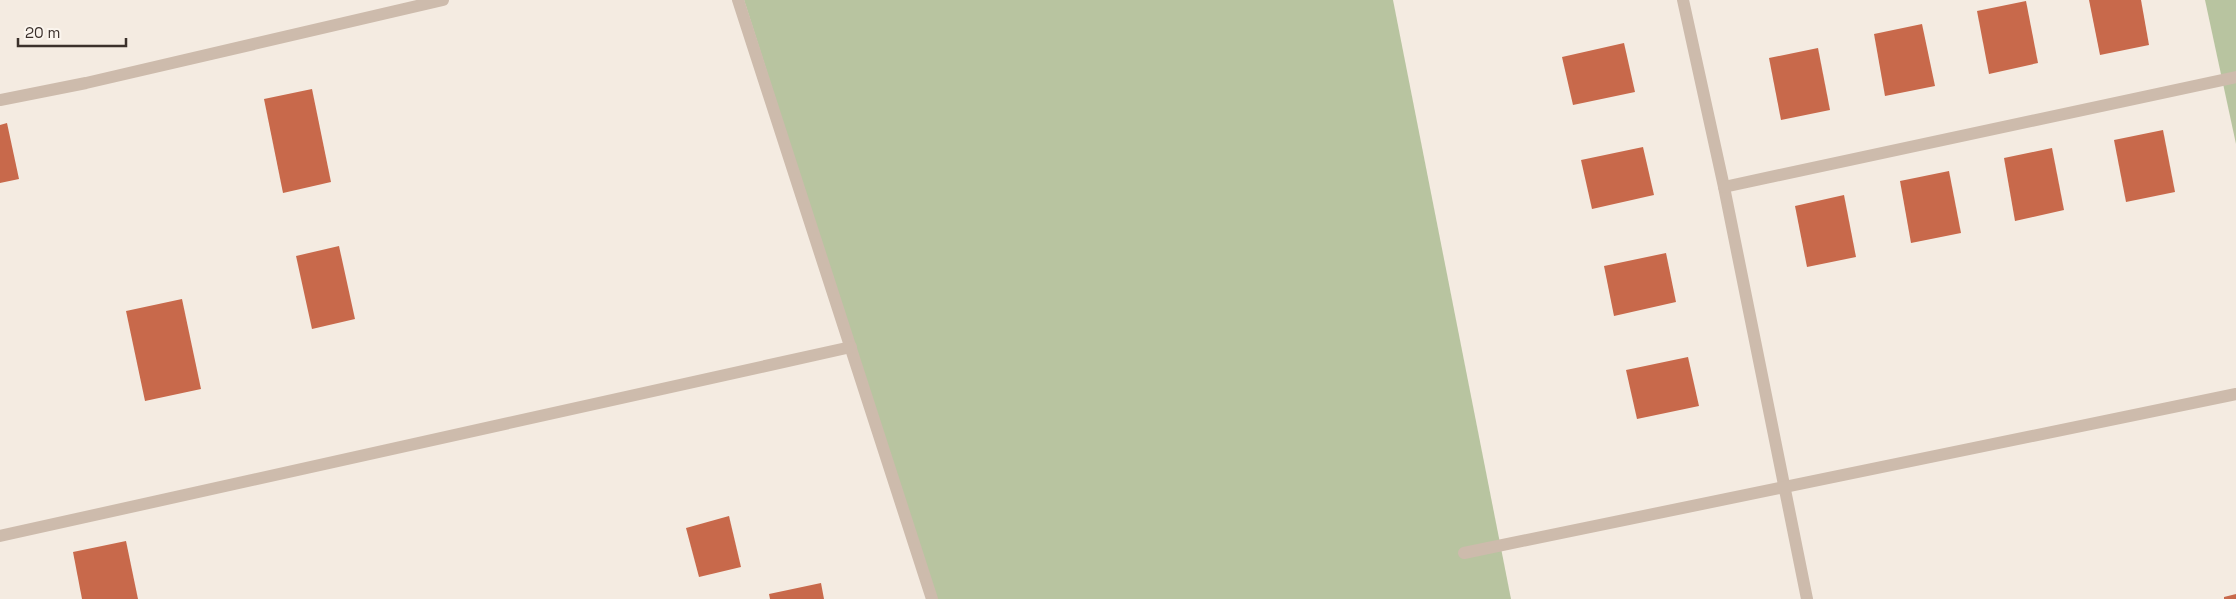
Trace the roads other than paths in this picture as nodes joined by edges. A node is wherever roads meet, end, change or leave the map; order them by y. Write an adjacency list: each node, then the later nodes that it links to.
1 (443, 0): 5 (street)
2 (738, 0): 7 (street)
3 (1683, 0): 6 (street)
4 (2236, 77): 6 (street)
5 (0, 100)
6 (1724, 187): 9 (street)
7 (850, 347): 10 (street); 12 (street)
8 (2236, 394): 9 (street)
9 (1783, 486): 11 (street); 13 (street)
10 (0, 536)
11 (1464, 553)
12 (932, 599)
13 (1807, 599)

